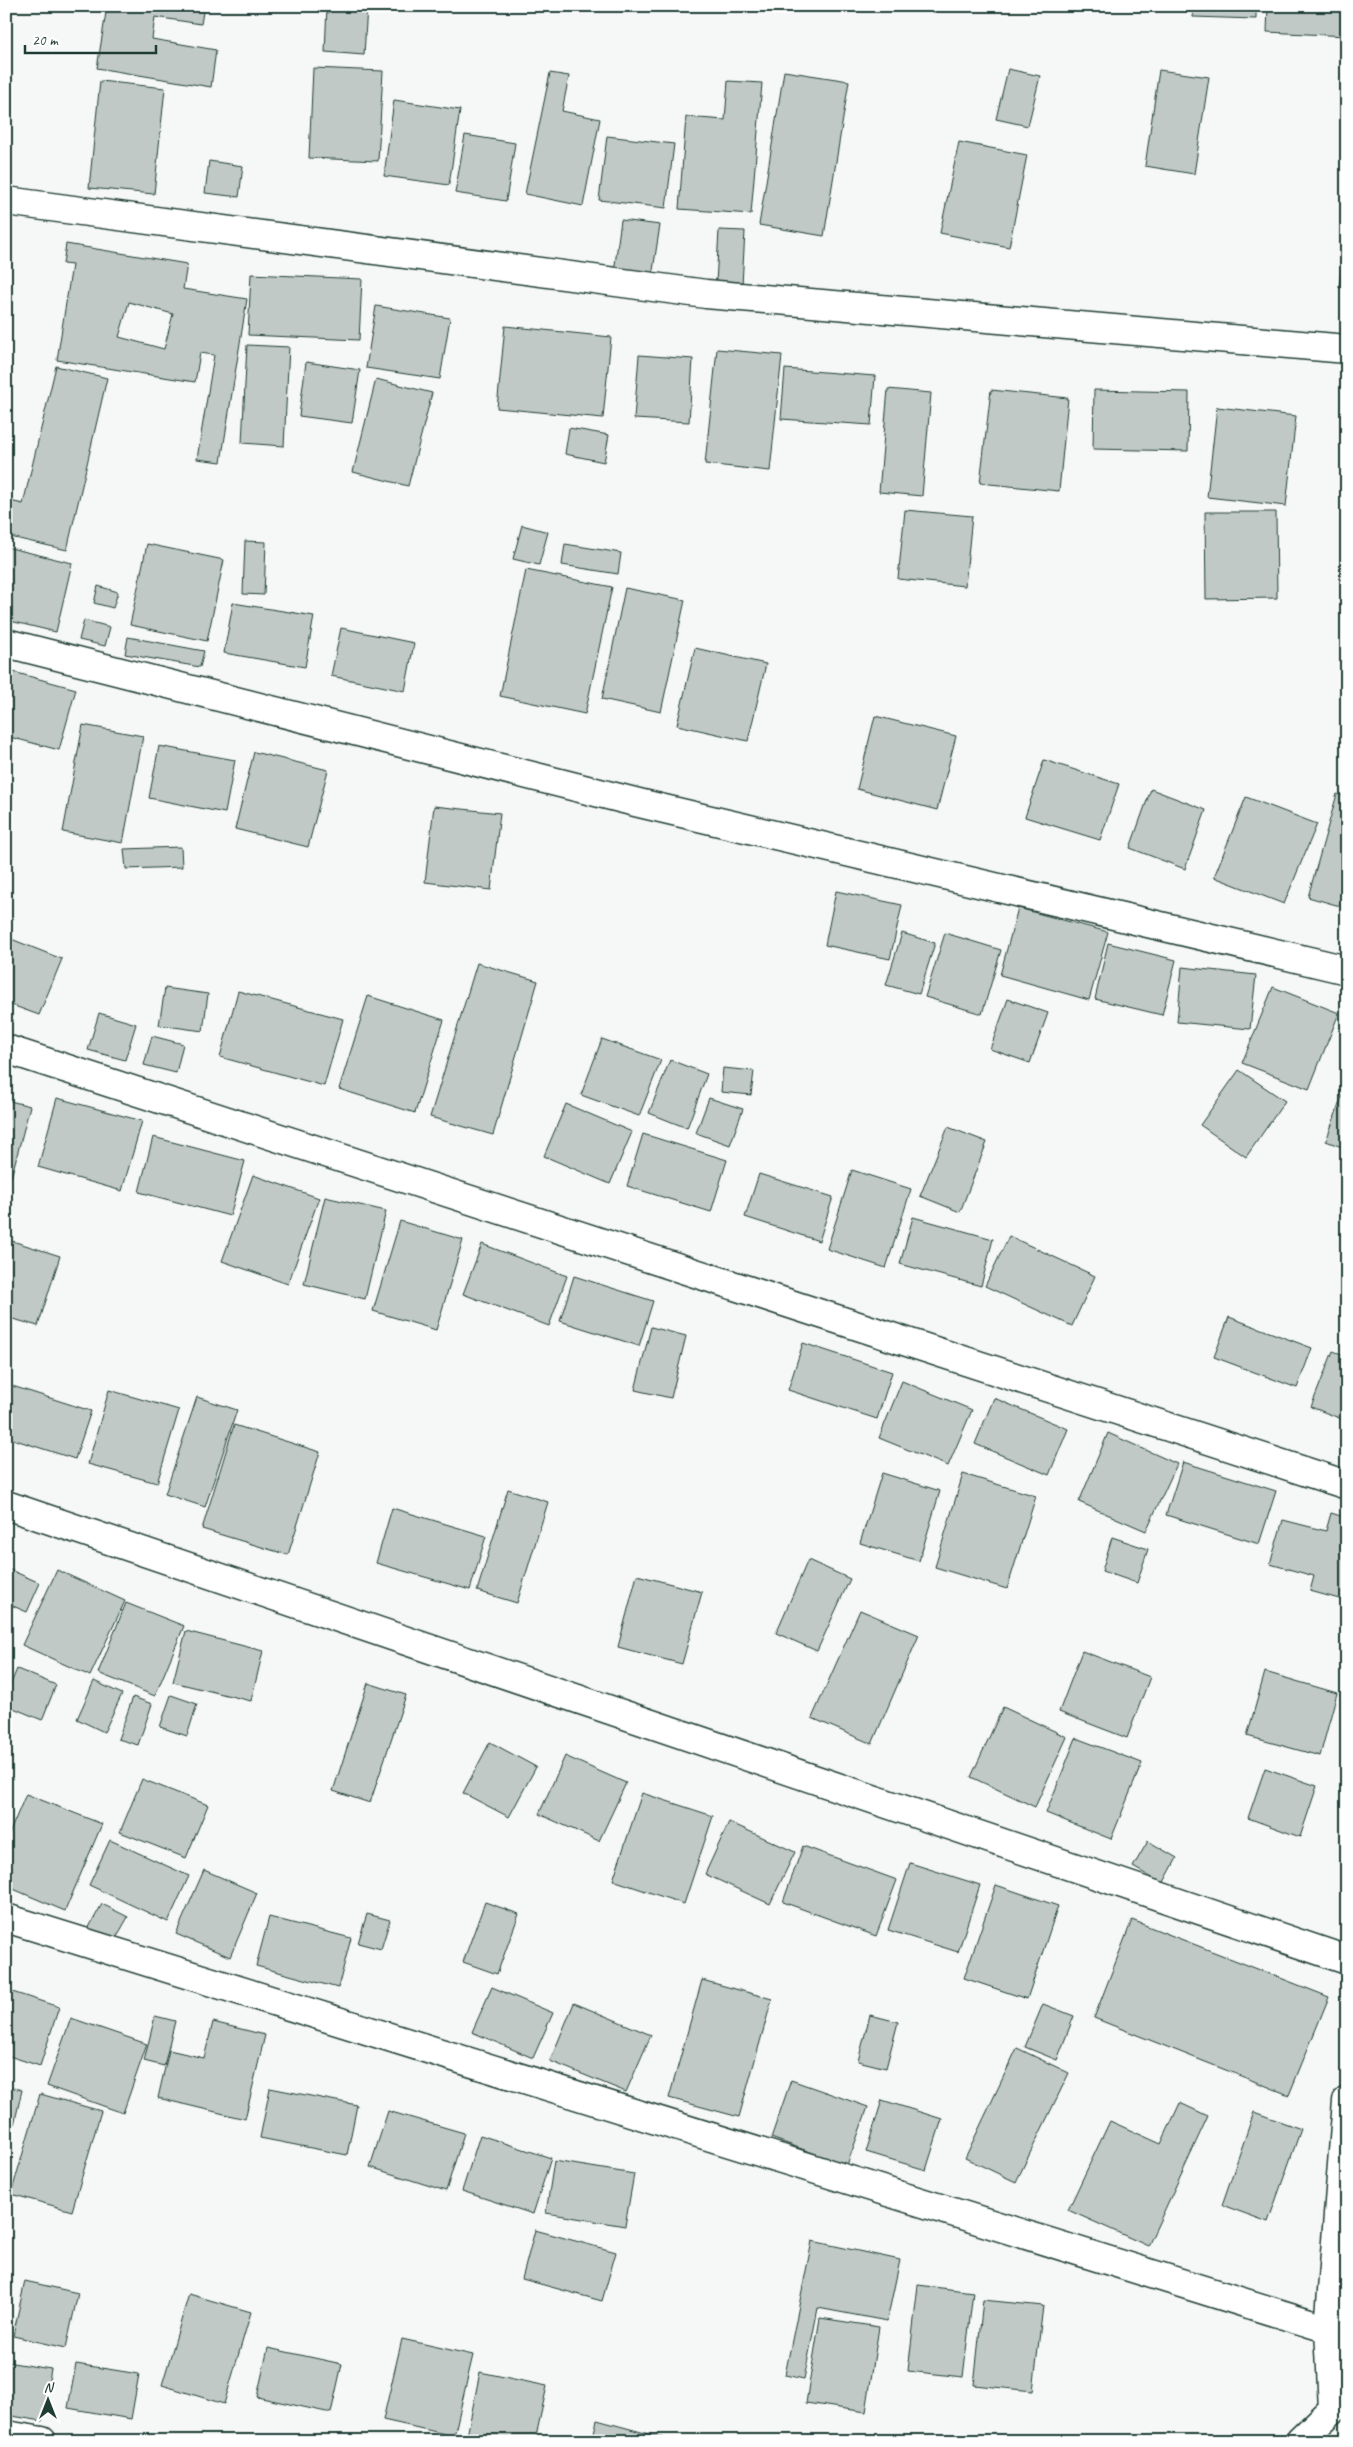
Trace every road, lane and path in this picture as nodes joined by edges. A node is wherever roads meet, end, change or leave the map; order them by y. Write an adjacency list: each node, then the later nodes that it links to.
1 (6, 201): 2 (street)
2 (1347, 349)
3 (6, 643): 4 (street)
4 (1347, 970)
5 (6, 1050): 6 (street)
6 (1347, 1485)
7 (6, 1505): 9 (street)
8 (6, 1918): 11 (street)
9 (1347, 1960)
10 (1347, 2101): 11 (street)
11 (1329, 2329): 14 (street)
12 (6, 2435): 13 (street)
13 (42, 2441)
14 (1300, 2441)

